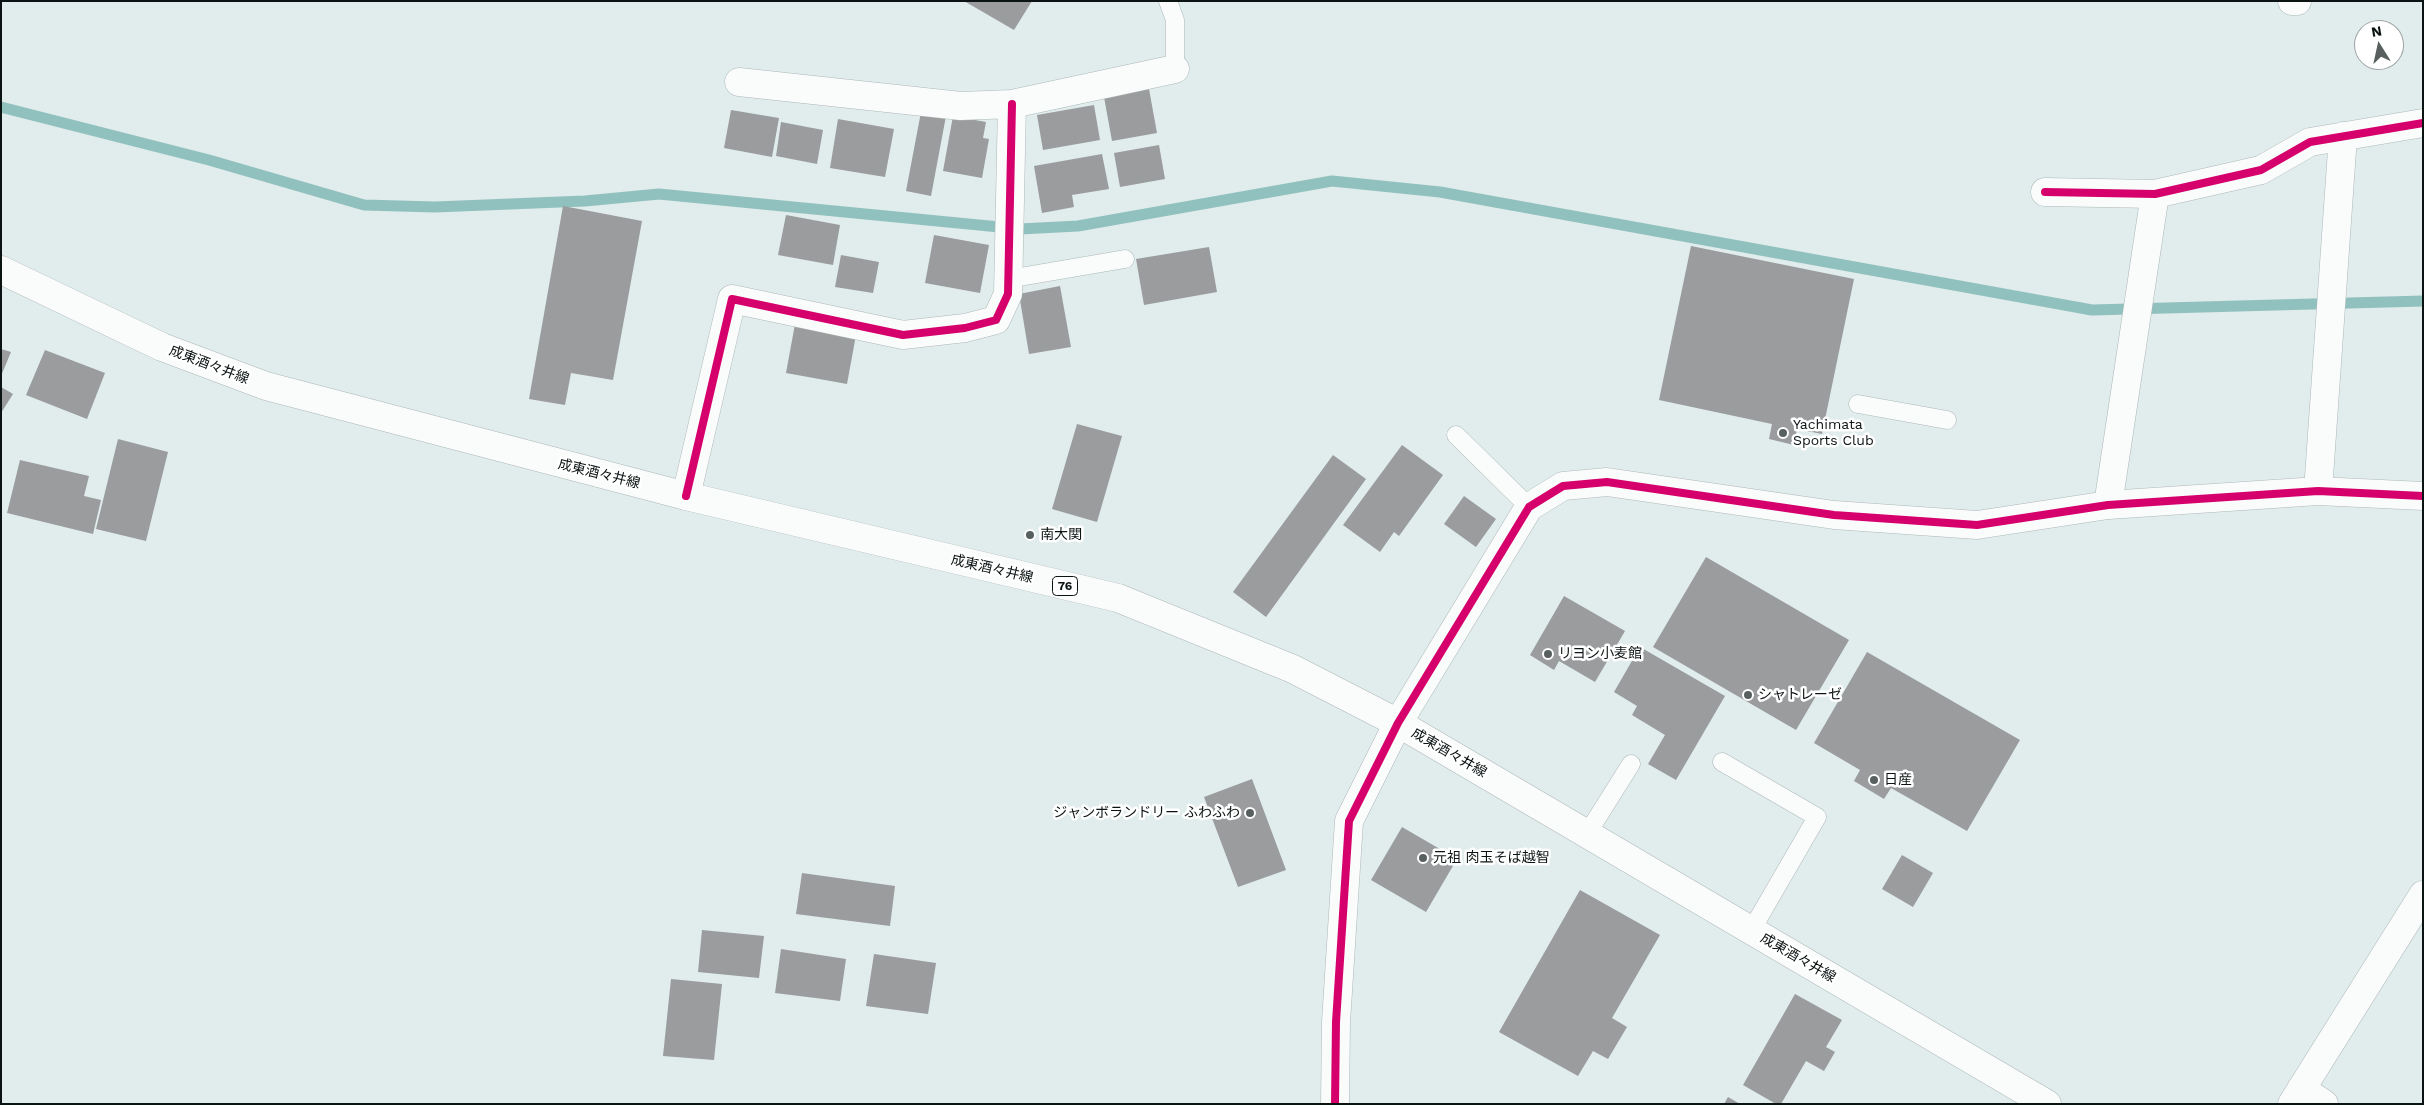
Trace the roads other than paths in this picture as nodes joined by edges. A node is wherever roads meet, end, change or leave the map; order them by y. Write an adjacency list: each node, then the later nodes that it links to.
1 (1168, 1): 4 (lane)
2 (2292, 1): 3 (street)
3 (2298, 1)
4 (1175, 69): 6 (street)
5 (739, 82): 6 (street)
6 (1012, 104): 13 (street)
7 (2423, 123): 8 (street)
8 (2343, 136): 10 (street); 17 (street)
9 (2045, 192): 10 (street)
10 (2155, 194): 20 (street)
11 (1125, 259): 13 (lane)
12 (1, 270): 18 (street, 成東酒々井線 / 76)
13 (1008, 279): 18 (street)
14 (1858, 404): 15 (lane)
15 (1947, 420)
16 (1456, 436): 21 (lane)
17 (2318, 491): 19 (street); 20 (street)
18 (686, 496): 22 (street, 成東酒々井線 / 76)
19 (2423, 496)
20 (2108, 505): 21 (street)
21 (1529, 507): 22 (street)
22 (1398, 723): 25 (street, 成東酒々井線 / 76); 29 (street)
23 (1722, 762): 27 (lane)
24 (1631, 764): 25 (lane)
25 (1587, 834): 27 (street, 成東酒々井線 / 76)
26 (2423, 895): 28 (street)
27 (1751, 931): 30 (street, 成東酒々井線 / 76)
28 (2296, 1096): 31 (street)
29 (1335, 1104)
30 (2047, 1104)
31 (2324, 1104)

